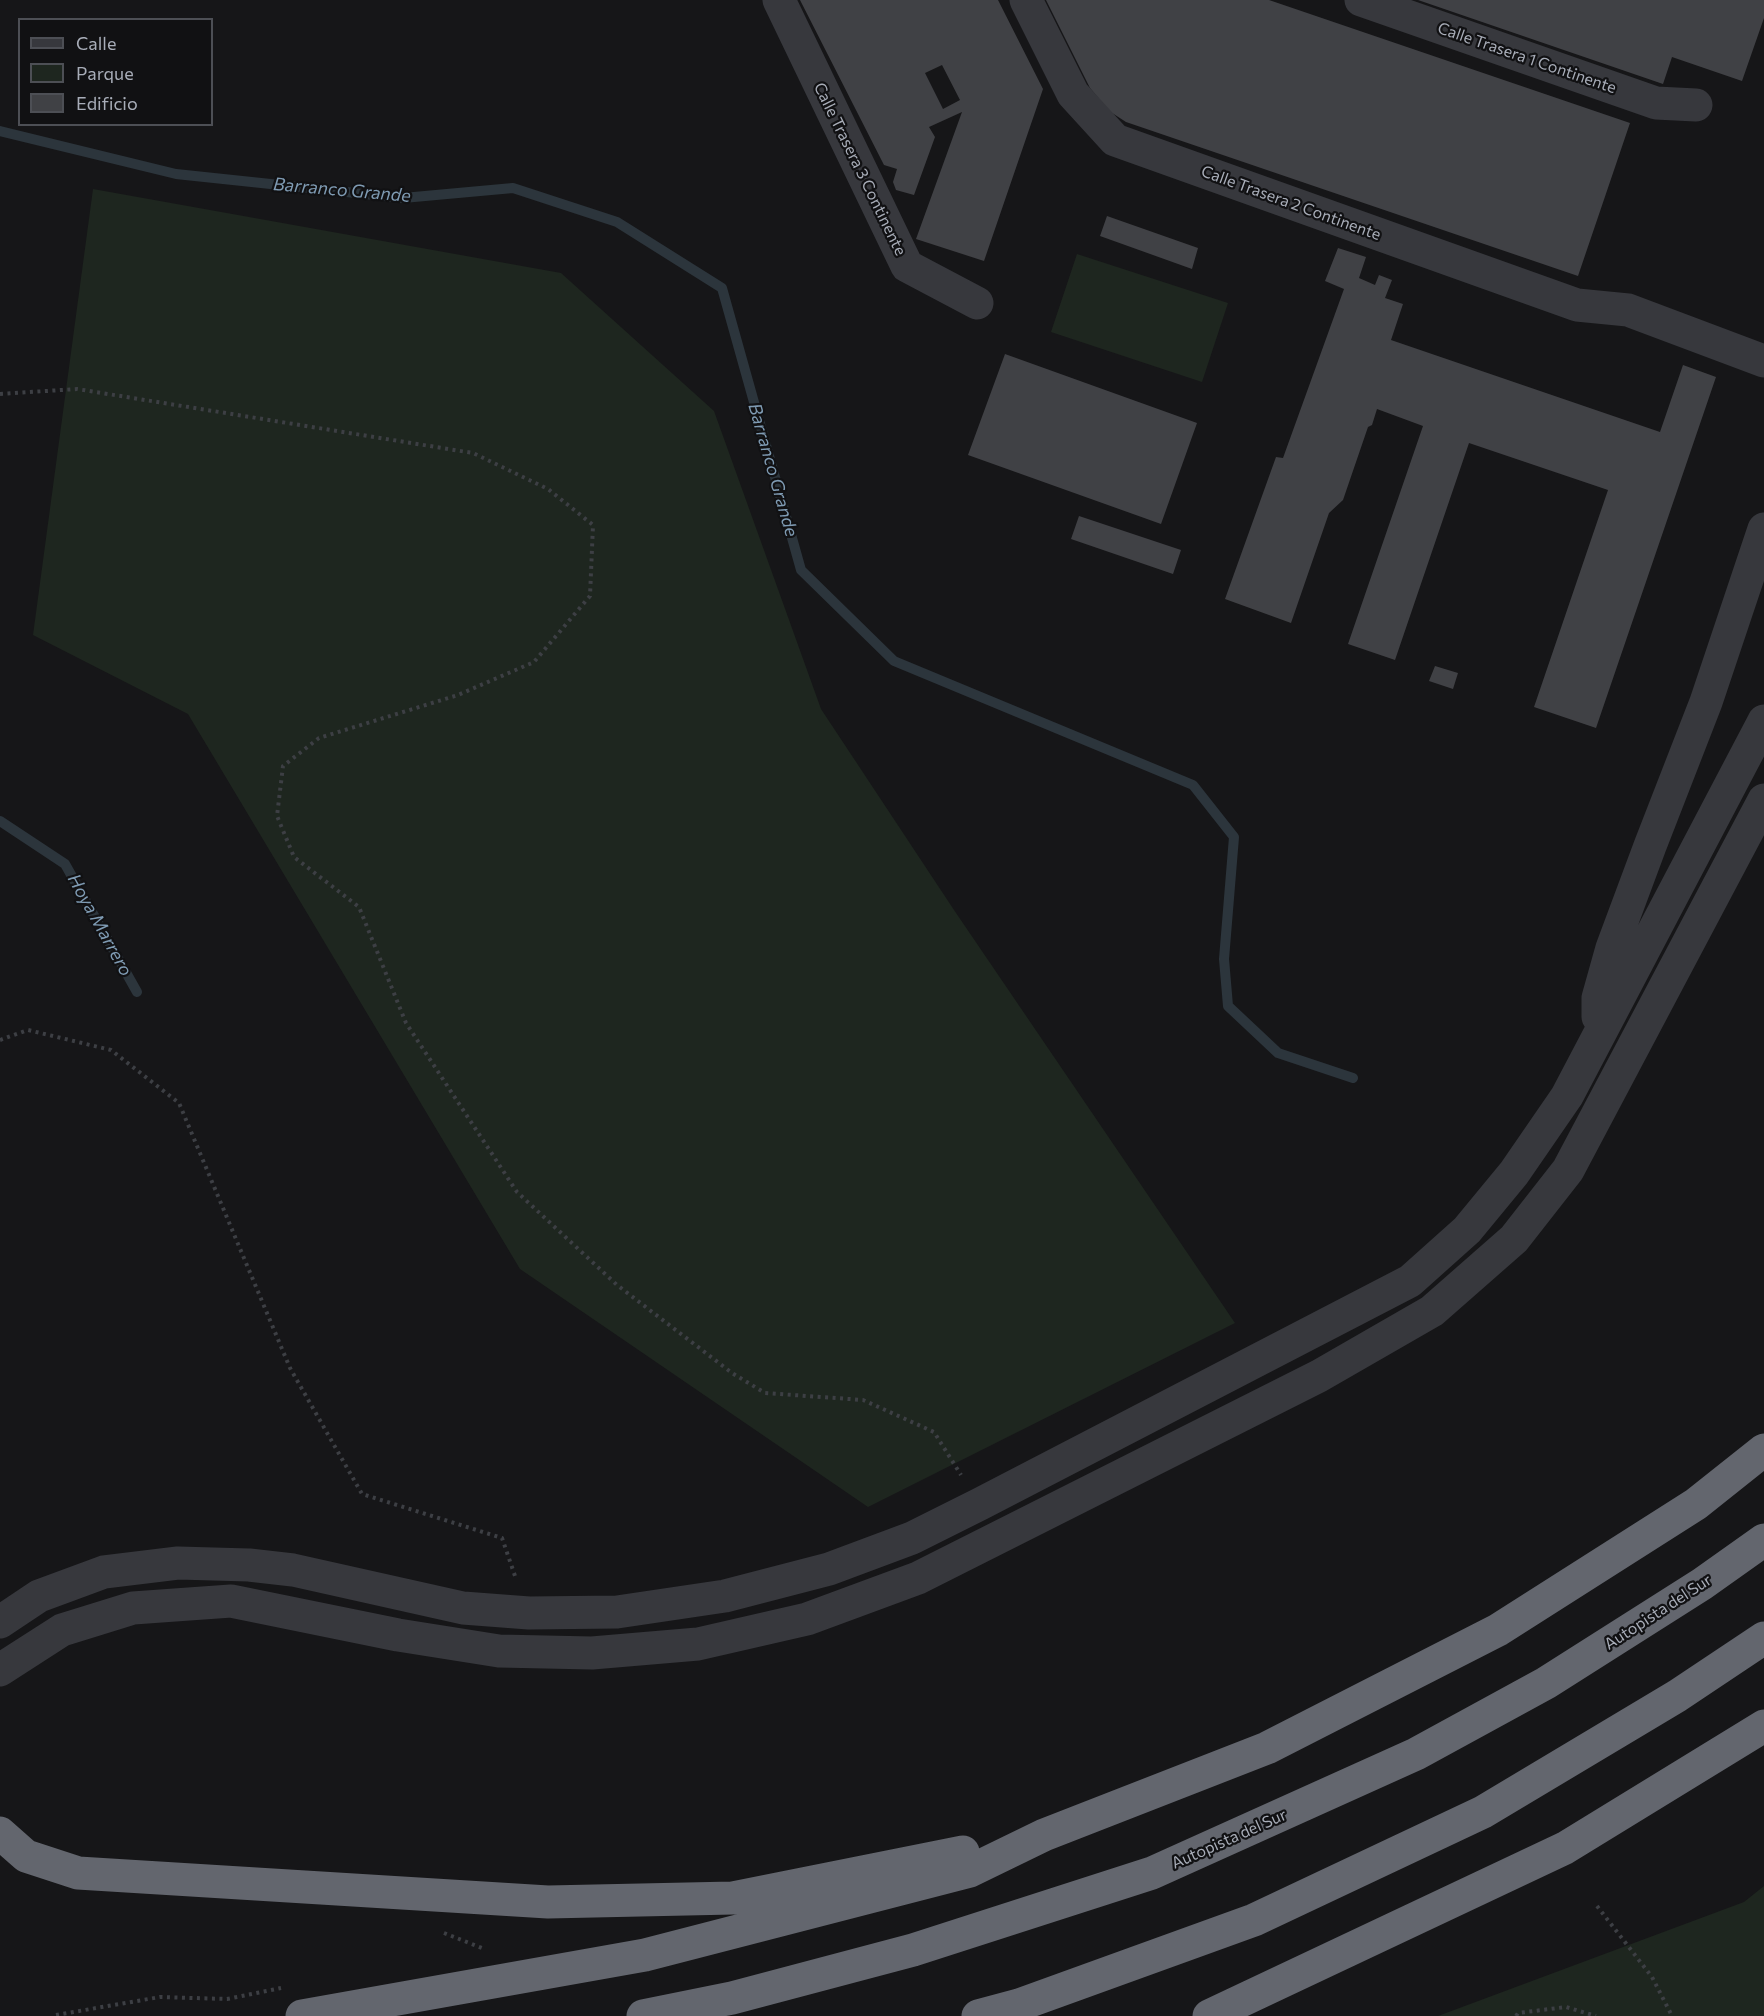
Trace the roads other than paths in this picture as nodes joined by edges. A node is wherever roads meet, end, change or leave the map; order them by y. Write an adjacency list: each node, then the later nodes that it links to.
1 (778, 0): 5 (street, Calle Trasera 3 Continente)
2 (1026, 0): 6 (street, Calle Trasera 2 Continente)
3 (1361, 0): 4 (street, Calle Trasera 1 Continente)
4 (1695, 105)
5 (977, 303)
6 (1764, 361)
7 (1764, 529): 10 (street)
8 (1764, 721): 10 (street)
9 (1764, 800): 15 (street)
10 (1598, 1036): 13 (street)
11 (1764, 1450): 18 (highway)
12 (1764, 1540): 20 (highway, Autopista del Sur)
13 (0, 1622)
14 (1764, 1638): 21 (highway)
15 (0, 1670)
16 (1764, 1726): 22 (highway)
17 (0, 1833): 18 (highway)
18 (1044, 1835): 19 (highway)
19 (303, 2016)
20 (643, 2016)
21 (978, 2016)
22 (1209, 2016)

